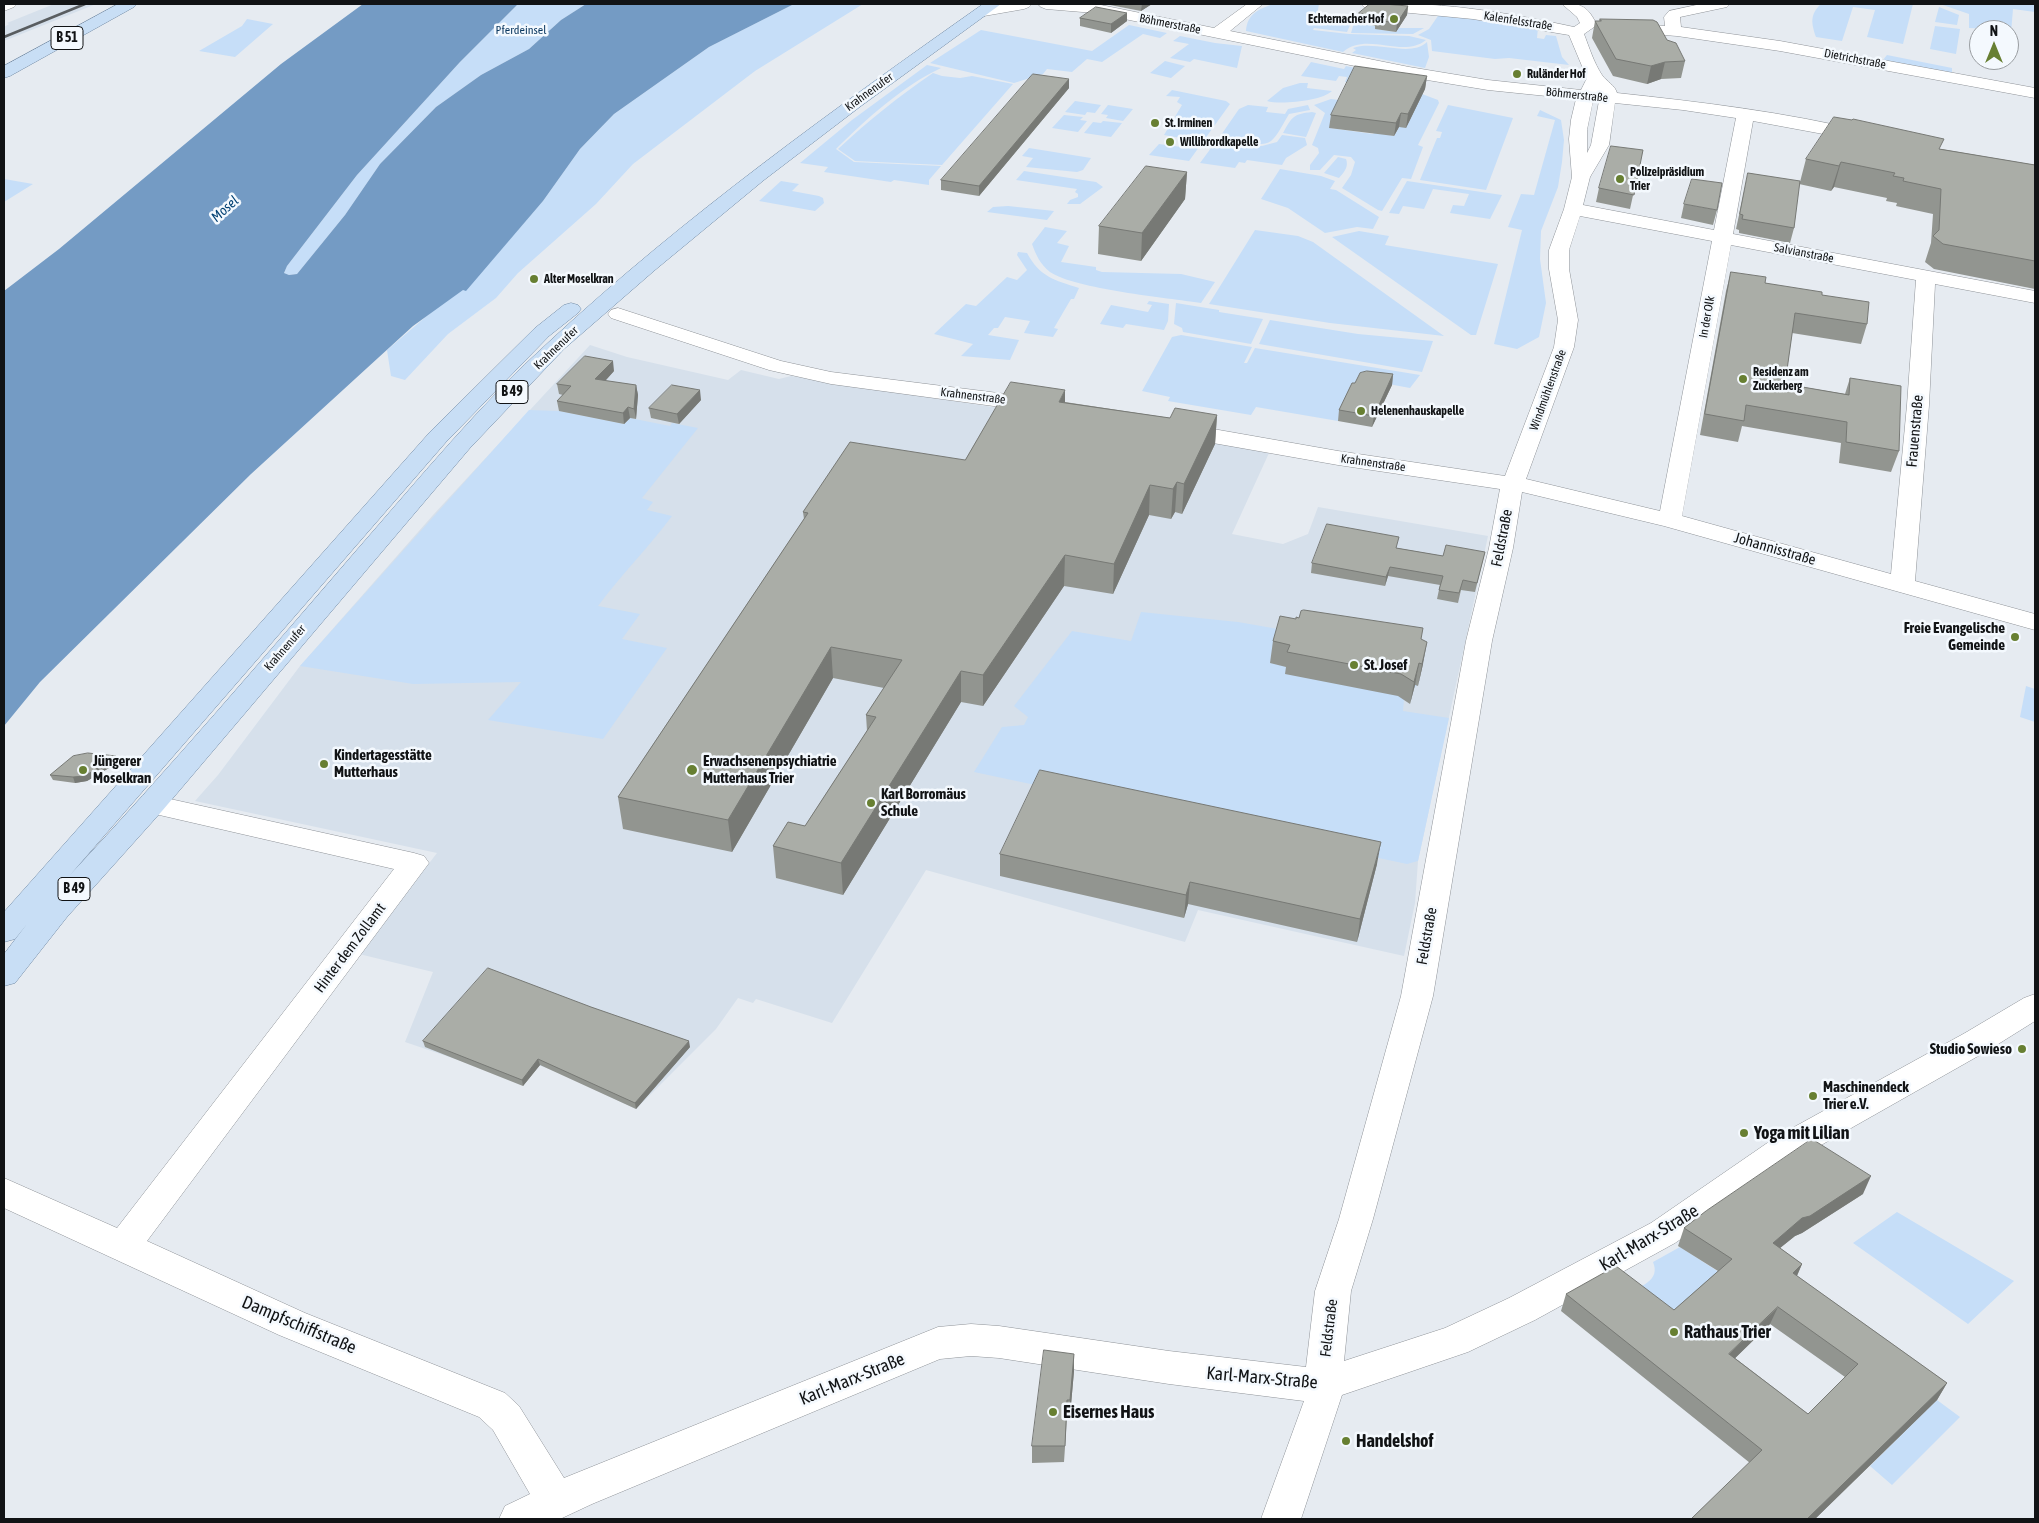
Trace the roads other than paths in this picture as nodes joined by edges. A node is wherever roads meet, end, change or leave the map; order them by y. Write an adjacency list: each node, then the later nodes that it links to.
1 (9, 4): 10 (street)
2 (130, 4): 19 (main road, B 51)
3 (1024, 4): 11 (street)
4 (1046, 4): 13 (street, Böhmerstraße)
5 (1075, 4): 13 (street, Böhmerstraße)
6 (1256, 4): 17 (street)
7 (1369, 4): 15 (street, Kalenfelsstraße)
8 (1570, 4): 15 (street)
9 (1722, 4): 16 (street)
10 (4, 6)
11 (981, 6): 40 (main road, Krahnenufer / B 49); 41 (main road, Krahnenufer / B 49)
12 (1168, 7): 14 (street)
13 (1109, 12): 14 (street, Böhmerstraße)
14 (1149, 20): 17 (street, Böhmerstraße)
15 (1596, 28): 16 (street, Kalenfelsstraße); 20 (street)
16 (1673, 30): 21 (street, Dietrichstraße)
17 (1217, 33): 18 (street, Böhmerstraße)
18 (1408, 72): 22 (street, Böhmerstraße); 23 (street, Böhmerstraße)
19 (4, 73)
20 (1595, 77): 23 (street, Windmühlenstraße); 24 (street)
21 (2035, 93)
22 (1532, 99): 23 (street, Böhmerstraße); 26 (street)
23 (1585, 100): 24 (street, Böhmerstraße); 26 (street, Windmühlenstraße)
24 (1612, 113): 25 (street, Böhmerstraße); 25 (street, Böhmerstraße); 28 (street, Windmühlenstraße)
25 (1745, 115): 27 (street, Böhmerstraße); 30 (street, In der Olk)
26 (1578, 122): 28 (street, Windmühlenstraße)
27 (1874, 138)
28 (1581, 177): 29 (street, Windmühlenstraße)
29 (1573, 209): 30 (street, Salvianstraße); 36 (street, Windmühlenstraße)
30 (1722, 237): 31 (street, Salvianstraße); 37 (street, In der Olk)
31 (1926, 277): 32 (street, Salvianstraße); 38 (street, Frauenstraße)
32 (2035, 297)
33 (618, 314): 34 (street, Krahnenstraße)
34 (1056, 408)
35 (1163, 427): 36 (street, Krahnenstraße)
36 (1513, 484): 37 (street, Johannisstraße); 47 (street, Feldstraße)
37 (1670, 520): 38 (street, Johannisstraße)
38 (1902, 585): 39 (street, Johannisstraße)
39 (2035, 622)
40 (157, 756): 41 (main road); 42 (main road, Krahnenufer / B 49)
41 (152, 804): 43 (main road, Krahnenufer / B 49); 46 (street, Hinter dem Zollamt)
42 (4, 931)
43 (4, 975)
44 (2035, 1006): 47 (street, Karl-Marx-Straße)
45 (4, 1192): 46 (street, Dampfschiffstraße)
46 (124, 1245): 48 (street, Dampfschiffstraße)
47 (1324, 1384): 48 (street, Karl-Marx-Straße); 50 (street, Feldstraße)
48 (556, 1501): 49 (street, Karl-Marx-Straße)
49 (519, 1519)
50 (1282, 1519)

